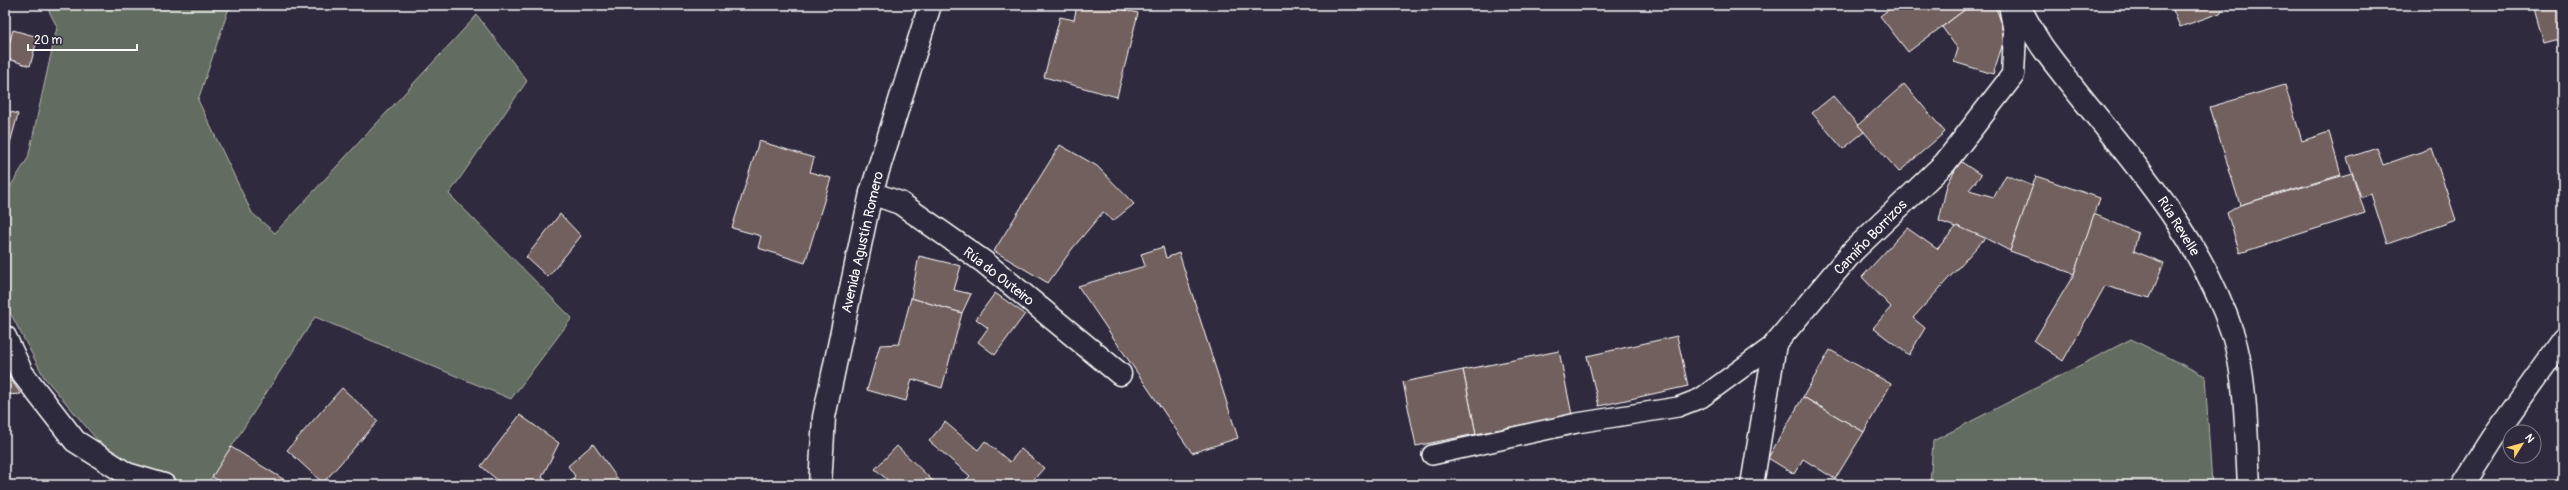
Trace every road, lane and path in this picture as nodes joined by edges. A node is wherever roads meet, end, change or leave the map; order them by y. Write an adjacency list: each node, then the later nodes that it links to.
1 (930, 5): 4 (street, Avenida Agustín Romero)
2 (2010, 5): 7 (street, Camiño Borrizos)
3 (2018, 5): 13 (street, Rúa Revelle)
4 (871, 192): 8 (street, Rúa do Outeiro); 11 (street, Avenida Agustín Romero)
5 (5, 337): 10 (street)
6 (2563, 340): 14 (street)
7 (1775, 344): 9 (lane); 12 (street)
8 (1120, 374)
9 (1432, 455)
10 (164, 485)
11 (820, 485)
12 (1752, 485)
13 (2249, 485)
14 (2463, 485)

